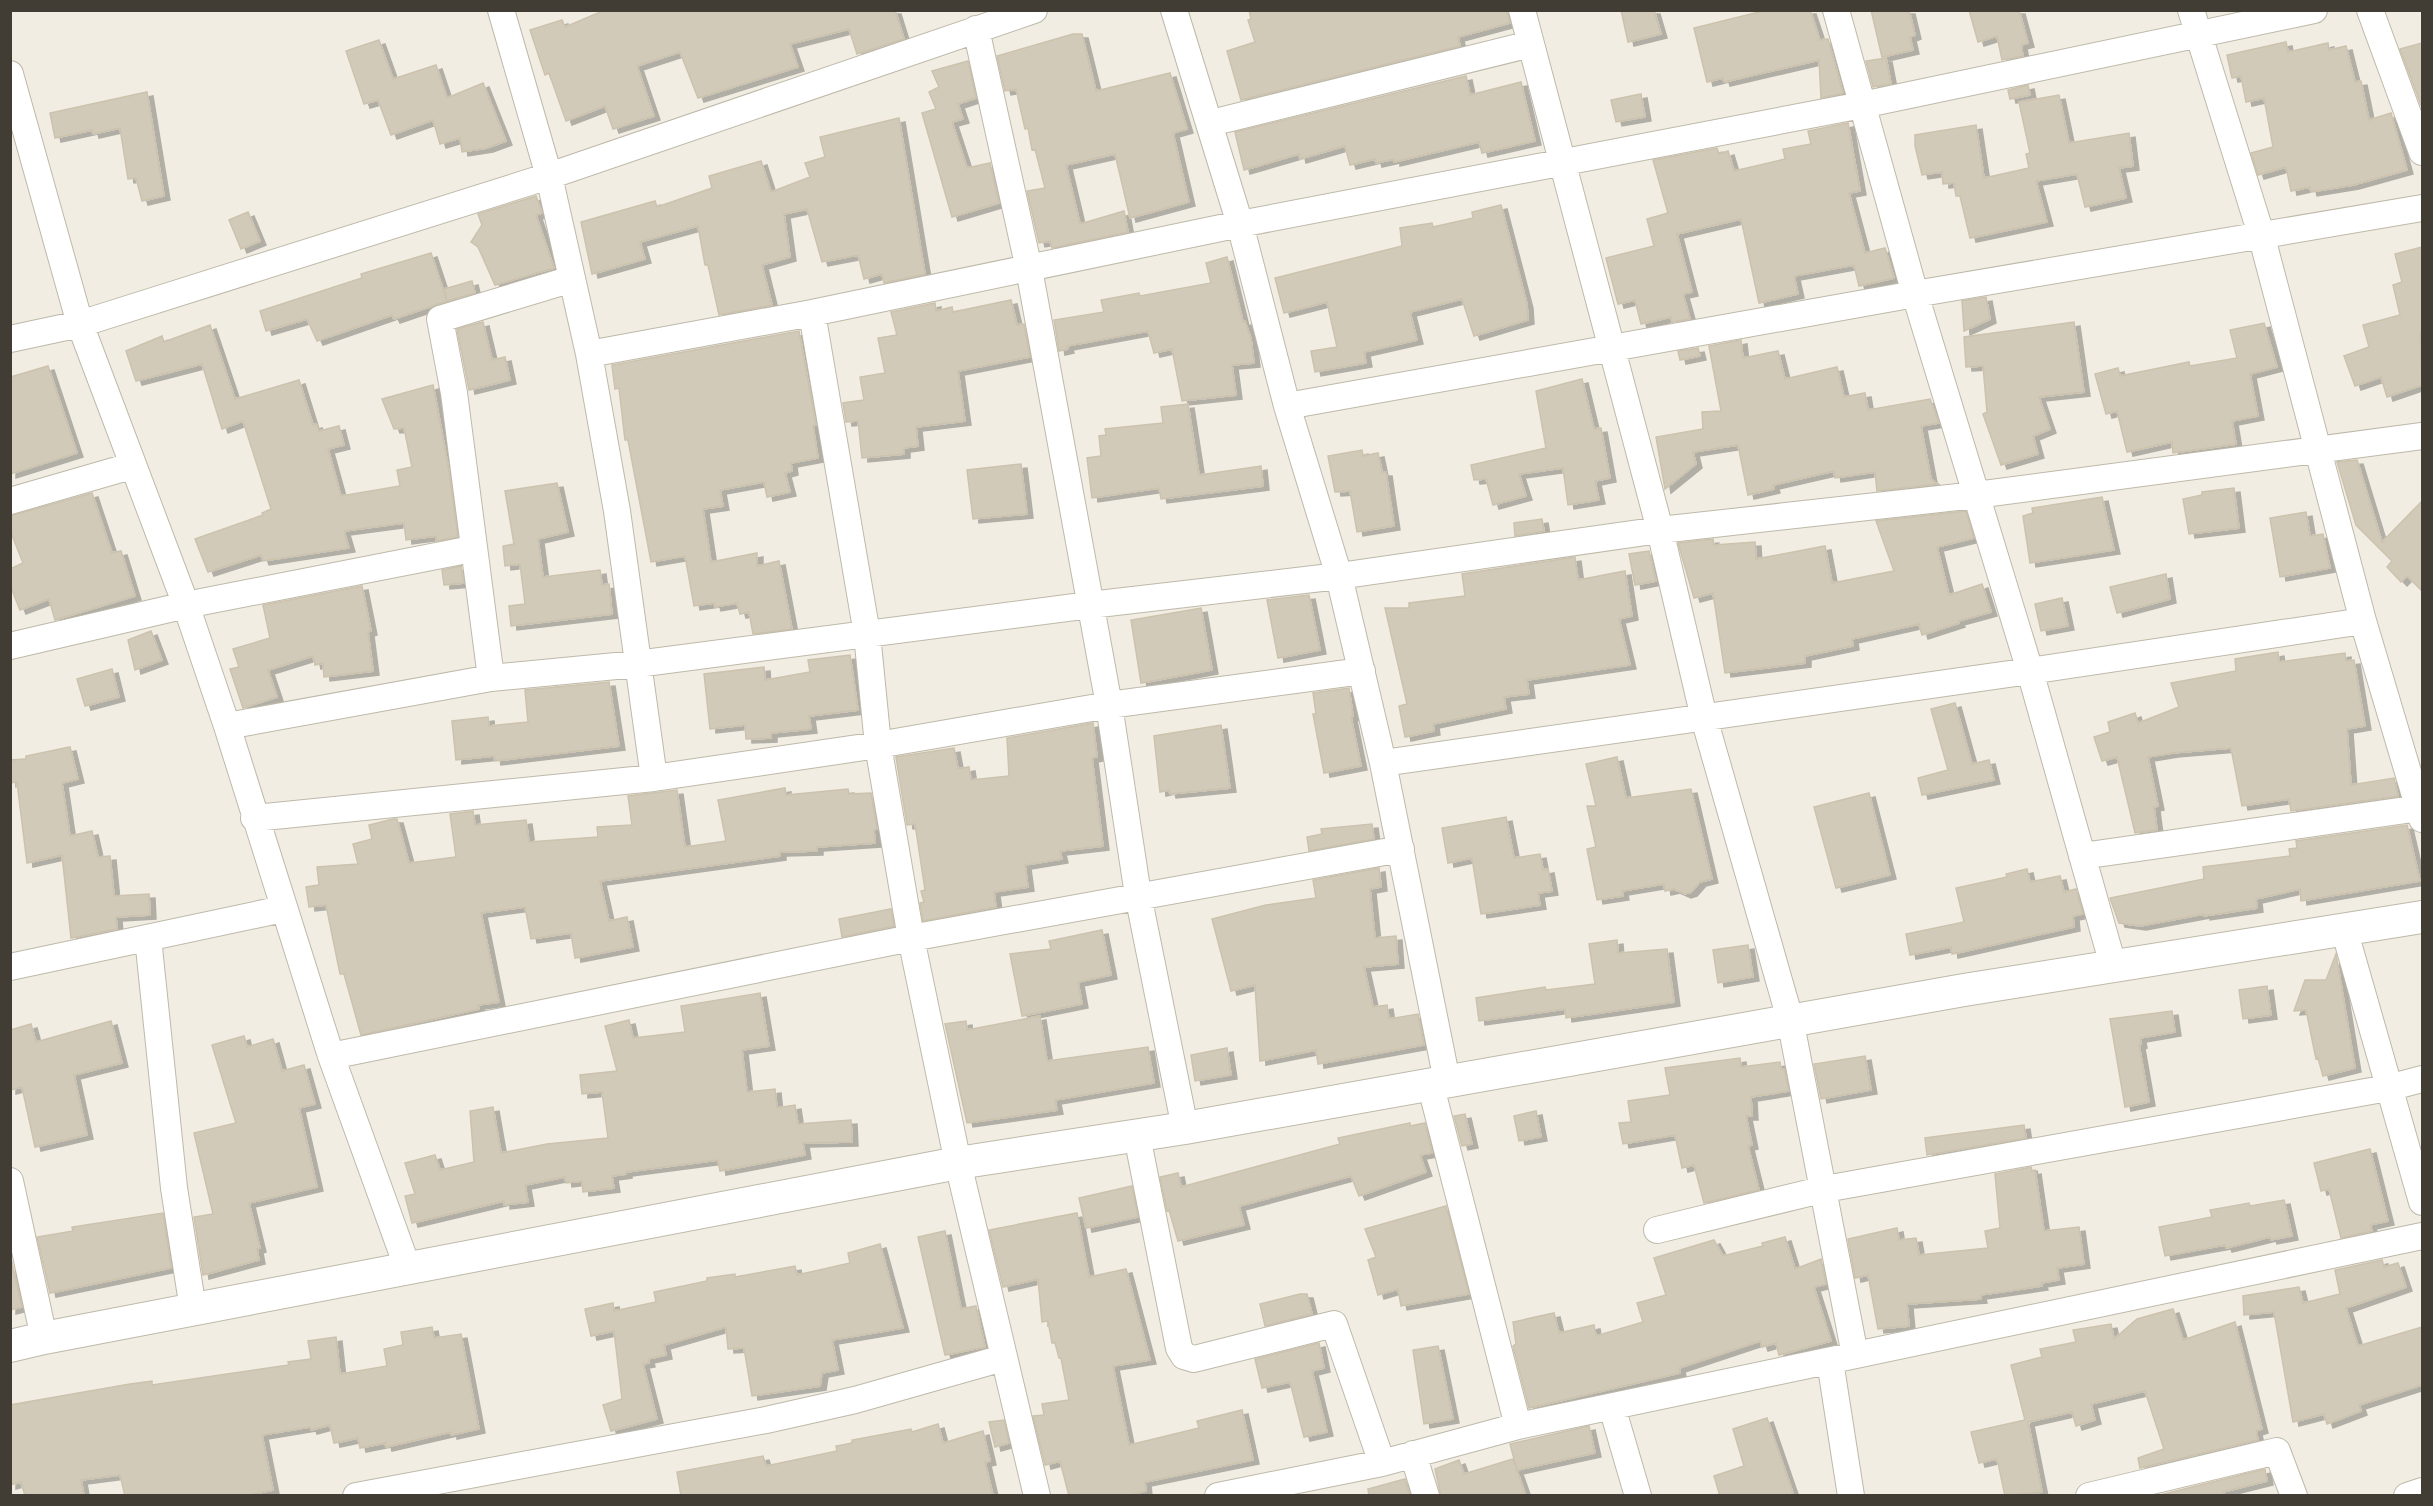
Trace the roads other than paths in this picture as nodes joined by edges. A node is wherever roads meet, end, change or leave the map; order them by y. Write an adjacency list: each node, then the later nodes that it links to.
1 (501, 10): 17 (street)
2 (1034, 10): 9 (street)
3 (1174, 10): 14 (street)
4 (1522, 10): 11 (street)
5 (1836, 10): 13 (street)
6 (2191, 10): 10 (street)
7 (2314, 10): 10 (street)
8 (2370, 10): 15 (street)
9 (976, 29): 17 (street); 21 (street)
10 (2198, 35): 13 (street); 20 (street)
11 (1531, 44): 14 (street); 16 (street)
12 (10, 74): 25 (street)
13 (1862, 105): 16 (street); 23 (street)
14 (1211, 123): 19 (street)
15 (2422, 152)
16 (1563, 161): 19 (street); 27 (street)
17 (549, 176): 22 (street); 25 (street)
18 (2422, 208): 20 (street)
19 (1240, 224): 21 (street); 29 (street)
20 (2261, 234): 23 (street); 31 (street)
21 (1029, 269): 24 (street); 39 (street)
22 (572, 279): 28 (street); 36 (street)
23 (1915, 294): 27 (street); 33 (street)
24 (812, 313): 28 (street); 41 (street)
25 (80, 324): 26 (street); 32 (street)
26 (10, 339)
27 (1610, 348): 29 (street); 35 (street)
28 (589, 354): 43 (street)
29 (1287, 406): 37 (street)
30 (2422, 436): 31 (street)
31 (2319, 449): 33 (street); 40 (street)
32 (131, 466): 34 (street); 38 (street)
33 (1976, 495): 35 (street); 45 (street)
34 (10, 501)
35 (1660, 530): 37 (street); 48 (street)
36 (472, 549): 38 (street); 46 (street)
37 (1339, 576): 39 (street); 44 (street)
38 (186, 605): 42 (street); 49 (street)
39 (1090, 605): 41 (street); 47 (street)
40 (2363, 621): 45 (street); 53 (street)
41 (867, 634): 43 (street); 50 (street)
42 (10, 646)
43 (637, 664): 46 (street); 52 (street)
44 (1362, 671): 47 (street); 51 (street)
45 (2030, 671): 48 (street); 56 (street)
46 (491, 678): 49 (street)
47 (1108, 705): 50 (street); 57 (street)
48 (1704, 718): 51 (street); 65 (street)
49 (227, 726): 54 (street)
50 (878, 745): 52 (street); 62 (street)
51 (1383, 763): 55 (street)
52 (654, 778): 54 (street)
53 (2421, 813): 56 (street)
54 (254, 818): 58 (street)
55 (1401, 849): 57 (street); 68 (street)
56 (2082, 856): 63 (street)
57 (1138, 895): 62 (street); 70 (street)
58 (283, 909): 61 (street); 66 (street)
59 (2422, 918): 60 (street)
60 (2344, 929): 63 (street); 69 (street)
61 (148, 938): 64 (street); 79 (street)
62 (911, 938): 66 (street); 72 (street)
63 (2113, 965): 65 (street)
64 (10, 967)
65 (1790, 1019): 68 (street); 74 (street)
66 (331, 1056): 78 (street)
67 (2422, 1079): 69 (street)
68 (1438, 1082): 70 (street); 86 (street)
69 (2388, 1088): 74 (street); 75 (street)
70 (1185, 1128): 71 (street)
71 (1137, 1136): 72 (street); 88 (street)
72 (958, 1163): 78 (street); 83 (street)
73 (10, 1181): 80 (street)
74 (1825, 1189): 76 (street); 82 (street)
75 (2422, 1202)
76 (1657, 1230)
77 (2422, 1236): 82 (street)
78 (408, 1269): 79 (street)
79 (193, 1309): 80 (street)
80 (44, 1338): 81 (street)
81 (10, 1346)
82 (1855, 1355): 84 (street)
83 (1003, 1358): 90 (street); 91 (street)
84 (1830, 1360): 85 (street); 95 (street)
85 (1612, 1407): 86 (street); 94 (street)
86 (1518, 1426): 87 (street)
87 (1413, 1454): 88 (street); 93 (street)
88 (1382, 1463): 92 (street)
89 (2422, 1491): 98 (street)
90 (356, 1496)
91 (1037, 1496)
92 (1218, 1496)
93 (1426, 1496)
94 (1638, 1496)
95 (1851, 1496)
96 (2089, 1496): 97 (street)
97 (2294, 1496)
98 (2407, 1496)

